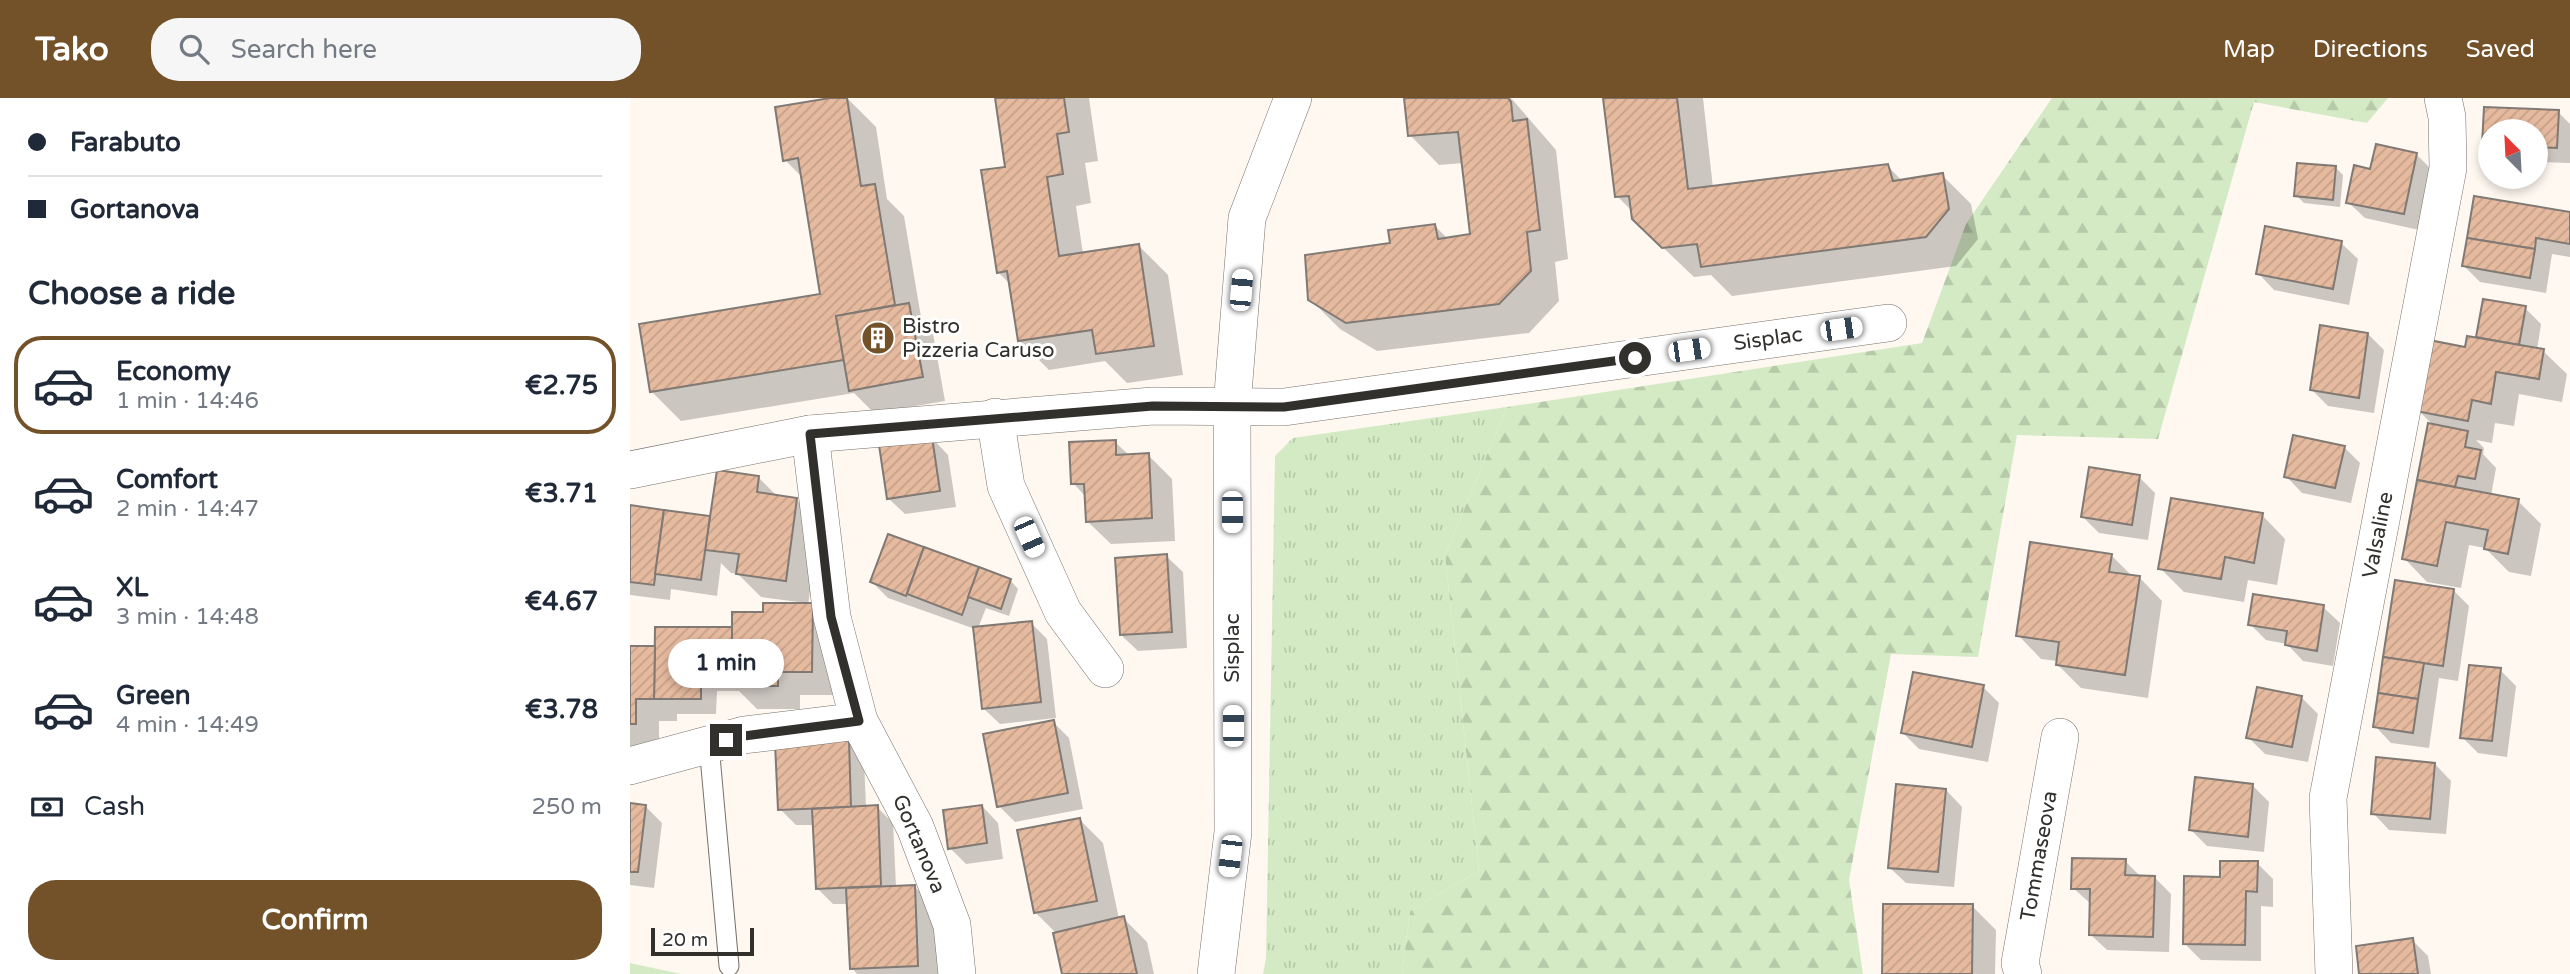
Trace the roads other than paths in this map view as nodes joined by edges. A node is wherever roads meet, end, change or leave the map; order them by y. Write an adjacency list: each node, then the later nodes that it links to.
1 (1293, 98): 4 (street, Sisplac)
2 (2443, 98): 17 (street, Valsaline)
3 (1888, 323): 4 (street, Sisplac)
4 (1232, 406): 5 (street); 15 (street, Sisplac)
5 (995, 417): 6 (street); 8 (street)
6 (810, 434): 7 (street); 9 (street, Gortanova)
7 (630, 470)
8 (1105, 669)
9 (859, 721): 11 (street); 14 (street, Gortanova)
10 (2060, 737): 16 (street, Tommaseova)
11 (709, 745): 12 (street); 13 (lane)
12 (630, 766)
13 (729, 966)
14 (957, 974)
15 (1216, 974)
16 (2023, 974)
17 (2334, 974)

